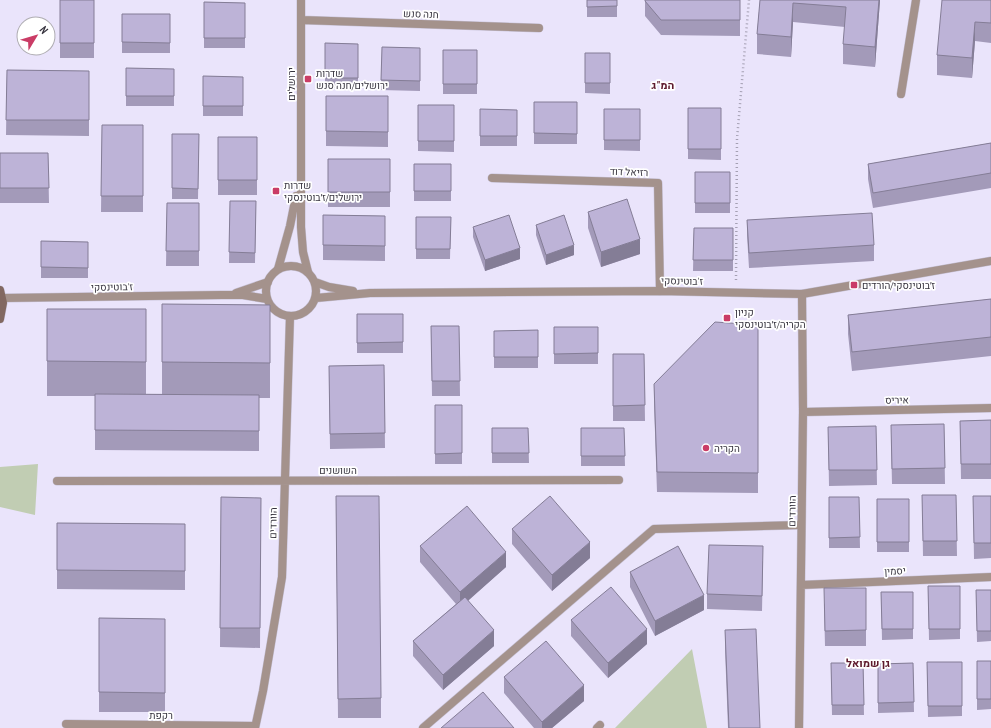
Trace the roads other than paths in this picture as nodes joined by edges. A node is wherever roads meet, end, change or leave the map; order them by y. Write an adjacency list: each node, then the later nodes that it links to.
1 (301, 0): 3 (street, ירושלים)
2 (916, 0): 5 (street)
3 (301, 20): 4 (street, חנה סנש); 6 (street, ירושלים)
4 (539, 28)
5 (901, 94)
6 (300, 168): 9 (street, ירושלים); 10 (street, ירושלים)
7 (492, 178): 14 (street, רזיאל דוד)
8 (991, 261): 16 (street, ז'בוטינסקי)
9 (278, 270): 10 (street); 11 (street)
10 (308, 272): 12 (street)
11 (268, 282): 17 (street, ז'בוטינסקי); 20 (street)
12 (315, 282): 15 (street, ז'בוטינסקי); 19 (street)
13 (0, 290): 18 (main road)
14 (660, 291): 15 (street, ז'בוטינסקי); 16 (street, ז'בוטינסקי)
15 (370, 293): 19 (street, ז'בוטינסקי)
16 (802, 294): 24 (street, הוורדים)
17 (221, 295): 18 (street, ז'בוטינסקי); 20 (street, ז'בוטינסקי)
18 (3, 298): 22 (main road)
19 (316, 298): 21 (street)
20 (267, 299): 21 (street)
21 (290, 316): 27 (street, הוורדים)
22 (0, 319)
23 (991, 408): 24 (street, איריס)
24 (803, 412): 28 (street, הוורדים)
25 (618, 480): 27 (street, השושנים)
26 (57, 481): 27 (street, השושנים)
27 (284, 481): 32 (street, הוורדים)
28 (801, 525): 30 (street, הוורדים); 33 (street)
29 (991, 576): 30 (street, יסמין)
30 (801, 585): 34 (street, הוורדים)
31 (66, 724): 32 (street, רקפת)
32 (255, 727)
33 (423, 728)
34 (799, 728)

